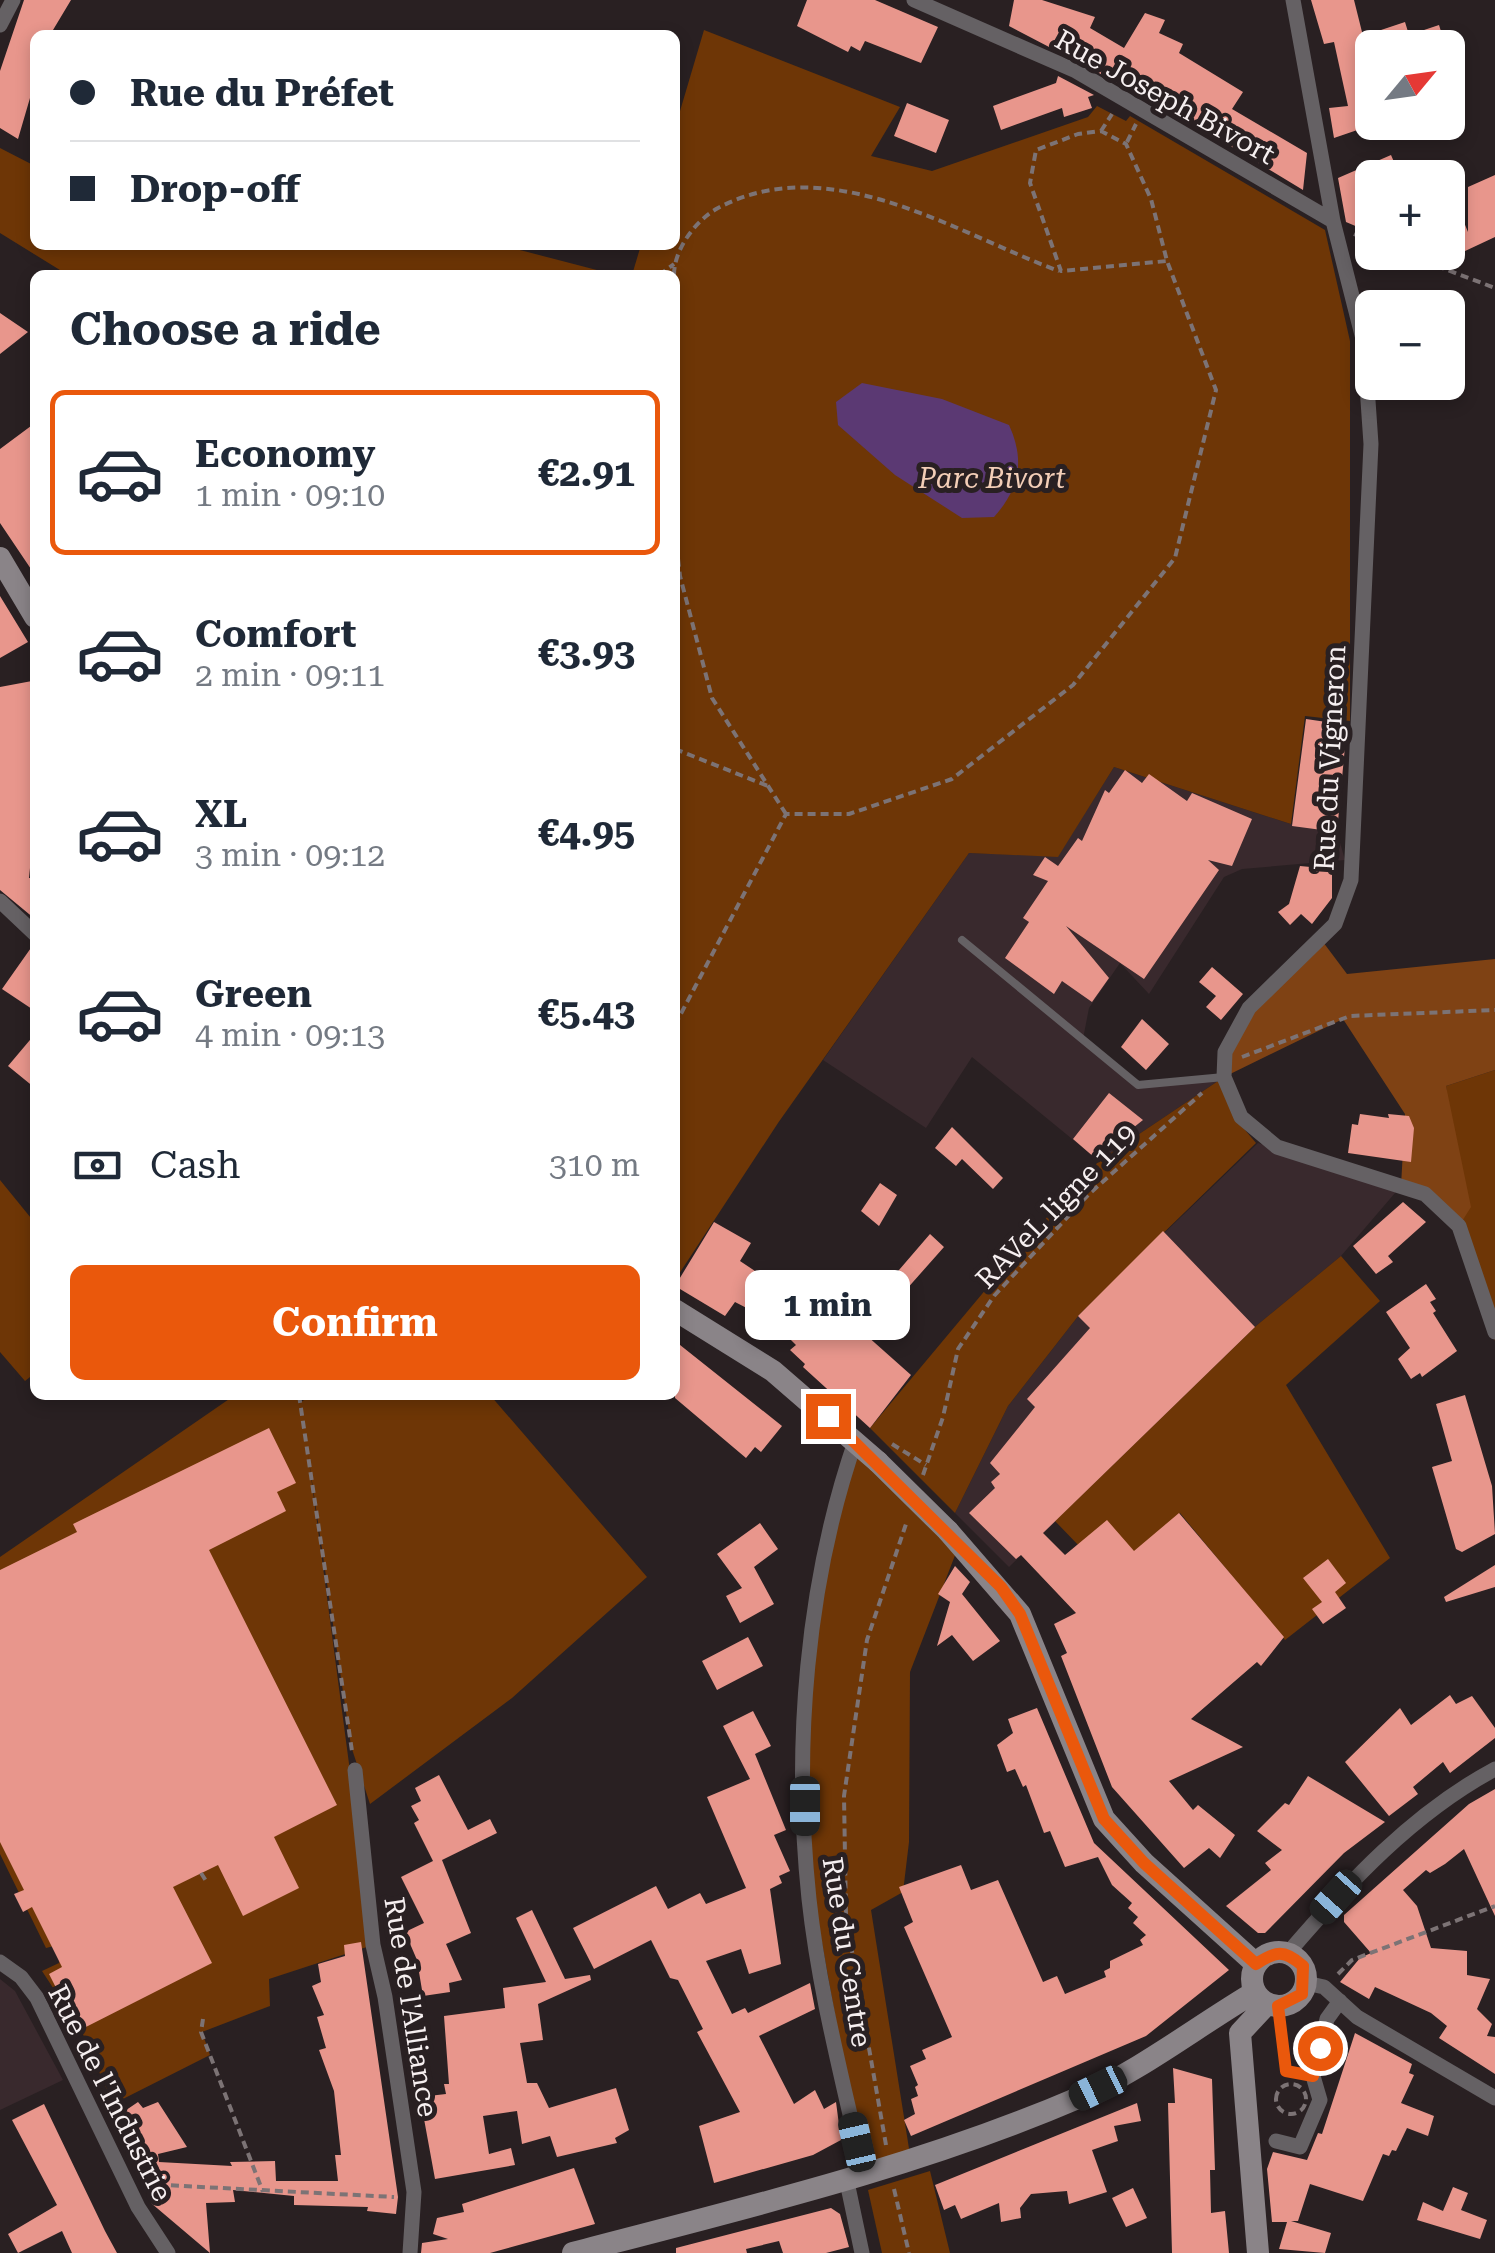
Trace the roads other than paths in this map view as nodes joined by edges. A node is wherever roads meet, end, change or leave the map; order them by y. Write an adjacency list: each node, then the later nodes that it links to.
1 (12, 0): 4 (street)
2 (914, 0): 5 (street, Rue Joseph Bivort)
3 (1293, 0): 5 (street, Rue du Vigneron)
4 (0, 24)
5 (1333, 221): 11 (street, Rue du Vigneron)
6 (0, 558): 7 (street)
7 (30, 609)
8 (0, 901): 9 (street)
9 (30, 929)
10 (962, 940): 11 (lane)
11 (1224, 1077): 13 (street)
12 (680, 1313): 14 (street)
13 (1495, 1332)
14 (856, 1439): 19 (street, bridge); 26 (street, Rue du Centre)
15 (1495, 1769): 17 (street)
16 (355, 1770): 28 (street, Rue de l'Alliance)
17 (1288, 1953): 19 (street); 20 (street)
18 (0, 1962): 27 (street, Rue de l'Industrie)
19 (1256, 1964): 21 (street)
20 (1315, 1985): 21 (street); 22 (street)
21 (1266, 2001): 23 (lane); 26 (street); 31 (street)
22 (1340, 2002): 23 (street); 24 (street)
23 (1313, 2076): 25 (street)
24 (1495, 2098)
25 (1276, 2141)
26 (856, 2179): 29 (street); 30 (street, Rue du Centre)
27 (168, 2253)
28 (410, 2253)
29 (574, 2253)
30 (862, 2253)
31 (1258, 2253)

